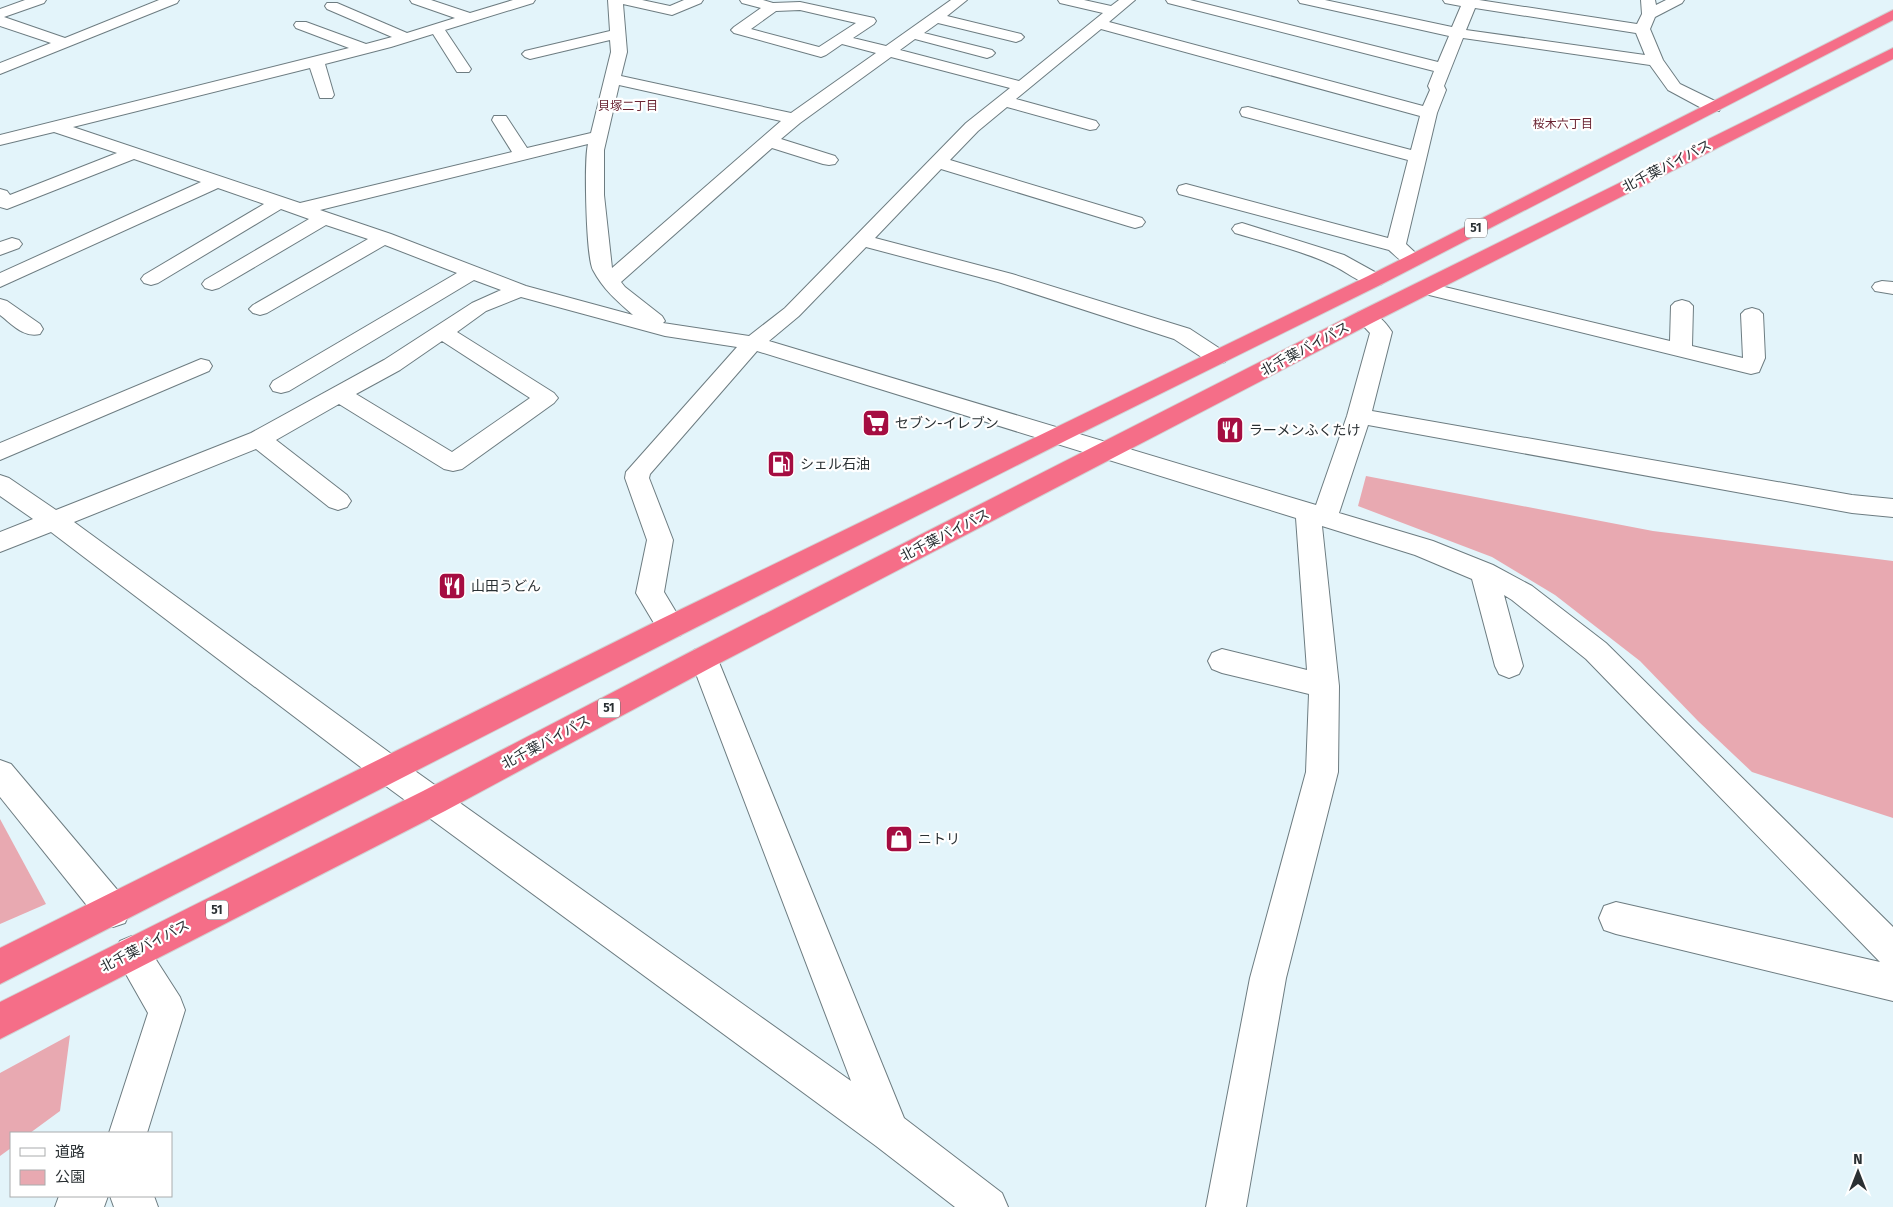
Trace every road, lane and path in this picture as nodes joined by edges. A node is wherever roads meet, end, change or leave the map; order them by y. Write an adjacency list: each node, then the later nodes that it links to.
1 (39, 0): 22 (street)
2 (172, 0): 38 (street)
3 (417, 0): 25 (street)
4 (528, 0): 25 (street)
5 (615, 0): 32 (street)
6 (622, 0): 7 (street)
7 (696, 0)
8 (747, 0): 19 (street)
9 (1065, 0): 21 (street)
10 (1128, 0): 21 (street)
11 (1173, 0): 46 (street)
12 (1305, 0): 33 (street)
13 (1450, 0): 17 (street)
14 (1559, 0): 24 (street)
15 (1677, 0): 20 (street)
16 (955, 1): 26 (street)
17 (1470, 2): 24 (street); 33 (street)
18 (332, 6): 35 (street)
19 (773, 7): 37 (street); 37 (street)
20 (1648, 7): 31 (street)
21 (1112, 11): 28 (street)
22 (0, 14)
23 (1893, 14): 55 (highway, 51)
24 (1556, 17): 31 (street)
25 (469, 18): 30 (street)
26 (935, 18): 34 (street); 36 (street)
27 (0, 21): 38 (street)
28 (1098, 24): 51 (street); 57 (street)
29 (301, 25): 39 (street)
30 (437, 29): 35 (street); 48 (street)
31 (1642, 30): 45 (street)
32 (618, 33): 43 (street); 49 (street)
33 (1458, 33): 45 (street); 46 (street)
34 (912, 34): 40 (street); 41 (street)
35 (406, 38): 39 (street)
36 (1016, 38)
37 (840, 39): 40 (street)
38 (66, 43): 47 (street)
39 (365, 49): 44 (street)
40 (888, 50): 51 (street); 58 (street)
41 (987, 53)
42 (1893, 53): 90 (highway, 北千葉バイパス / 51)
43 (530, 54)
44 (316, 61): 50 (street); 52 (street)
45 (1655, 62): 55 (street)
46 (1443, 68): 57 (street)
47 (0, 69)
48 (463, 69)
49 (614, 79): 58 (street); 62 (street)
50 (238, 81): 53 (street); 61 (street)
51 (1021, 86): 54 (street)
52 (326, 95)
53 (243, 97)
54 (1003, 100): 60 (street); 69 (street)
55 (1713, 106): 83 (highway, 51)
56 (1248, 112): 67 (street)
57 (1429, 114): 67 (street)
58 (794, 118): 64 (street)
59 (500, 120): 66 (street)
60 (1090, 124)
61 (54, 126): 63 (street); 65 (street)
62 (599, 136): 66 (street); 88 (street)
63 (0, 140)
64 (768, 141): 68 (street); 88 (street)
65 (133, 153): 70 (street); 72 (street)
66 (523, 155): 74 (street)
67 (1419, 157): 82 (street)
68 (829, 160)
69 (937, 162): 77 (street); 81 (street)
70 (218, 181): 73 (street); 78 (street)
71 (1186, 190): 82 (street)
72 (0, 195)
73 (280, 202): 74 (street); 85 (street)
74 (300, 210): 76 (street)
75 (96, 215): 78 (street)
76 (324, 218): 80 (street); 89 (street)
77 (1135, 222)
78 (120, 226): 87 (street)
79 (1242, 229): 86 (street)
80 (384, 238): 84 (street); 94 (street)
81 (861, 240): 100 (street); 102 (street)
82 (1396, 246): 83 (street)
83 (1413, 260): 86 (highway, 51)
84 (473, 272): 91 (street); 104 (street)
85 (151, 279)
86 (1375, 280): 102 (highway, 51)
87 (0, 281)
88 (610, 281): 98 (street)
89 (212, 284)
90 (1424, 288): 96 (highway, 北千葉バイパス / 51); 101 (street)
91 (519, 290): 98 (street); 99 (street)
92 (1, 306): 97 (street)
93 (1682, 306): 101 (street)
94 (260, 309)
95 (1752, 314): 101 (street)
96 (1366, 317): 106 (street); 109 (highway, 北千葉バイパス / 51)
97 (32, 329)
98 (665, 330): 100 (street)
99 (441, 331): 105 (street); 105 (street)
100 (753, 343): 107 (street); 118 (street)
101 (1681, 350)
102 (1217, 357): 107 (highway, 51)
103 (201, 366): 110 (street)
104 (281, 386)
105 (339, 394): 108 (street)
106 (1359, 416): 113 (street); 114 (street)
107 (1056, 436): 109 (street); 118 (highway, 51)
108 (259, 439): 112 (street); 115 (street)
109 (1108, 451): 114 (street); 119 (highway, 北千葉バイパス / 51)
110 (0, 452)
111 (0, 484): 115 (street)
112 (338, 501)
113 (1893, 508)
114 (1316, 515): 117 (street); 122 (street)
115 (52, 520): 116 (street); 123 (street)
116 (0, 542)
117 (1484, 572): 121 (street); 128 (street)
118 (671, 627): 123 (highway, 51)
119 (704, 658): 125 (highway, 北千葉バイパス / 51); 134 (street)
120 (1222, 661): 122 (street)
121 (1508, 666)
122 (1324, 686): 138 (street)
123 (390, 771): 125 (street); 126 (highway, 51)
124 (0, 774): 126 (street)
125 (434, 801): 129 (highway, 北千葉バイパス / 51); 134 (street)
126 (113, 911): 130 (highway, 51)
127 (1616, 918): 131 (street)
128 (1893, 951)
129 (132, 953): 132 (highway, 北千葉バイパス / 51); 133 (street)
130 (0, 967)
131 (1893, 983)
132 (0, 1021)
133 (128, 1132)
134 (890, 1132): 137 (street)
135 (87, 1197): 136 (street)
136 (75, 1207)
137 (988, 1207)
138 (1226, 1207)

